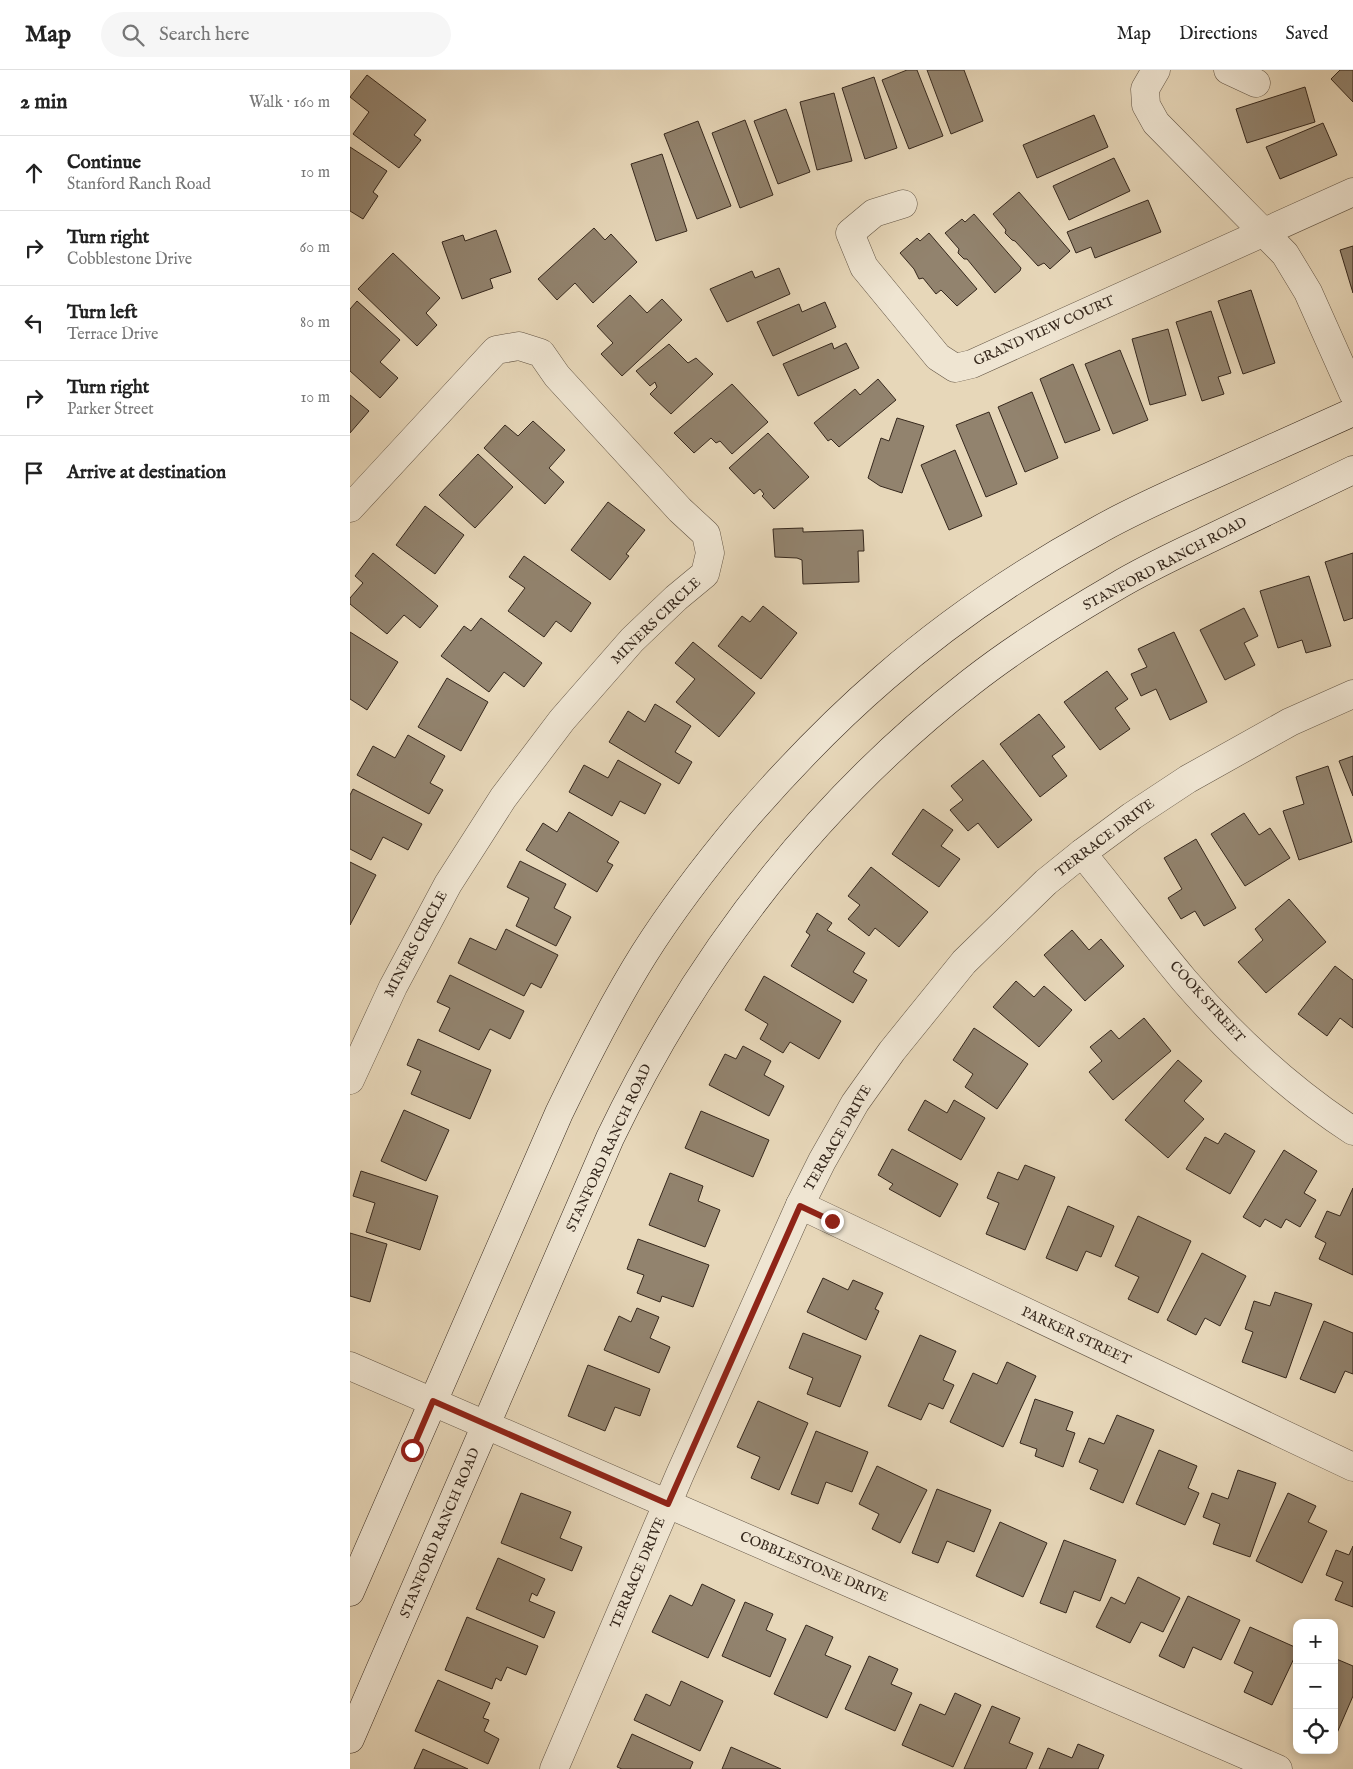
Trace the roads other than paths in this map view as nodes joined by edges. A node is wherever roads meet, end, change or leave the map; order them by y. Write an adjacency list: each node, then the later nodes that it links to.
1 (1156, 70): 6 (street)
2 (1228, 70): 3 (street)
3 (1256, 83)
4 (1353, 192): 6 (street)
5 (903, 204): 6 (street, GRAND VIEW COURT)
6 (1263, 232): 7 (street)
7 (1353, 393)
8 (1353, 412): 17 (street)
9 (1353, 470): 18 (street, STANFORD RANCH ROAD)
10 (350, 508): 13 (street, MINERS CIRCLE)
11 (1353, 694): 12 (street, TERRACE DRIVE)
12 (1082, 853): 14 (street, COOK STREET); 15 (street, TERRACE DRIVE)
13 (350, 1080)
14 (1353, 1131)
15 (800, 1206): 19 (street, PARKER STREET); 20 (street, TERRACE DRIVE)
16 (350, 1366): 17 (street, COBBLESTONE DRIVE)
17 (433, 1401): 18 (street, COBBLESTONE DRIVE); 21 (street)
18 (486, 1425): 20 (street, COBBLESTONE DRIVE); 22 (street, STANFORD RANCH ROAD)
19 (1353, 1466)
20 (668, 1504): 23 (street, TERRACE DRIVE); 24 (street, COBBLESTONE DRIVE)
21 (350, 1592)
22 (350, 1739)
23 (554, 1769)
24 (1278, 1769)

